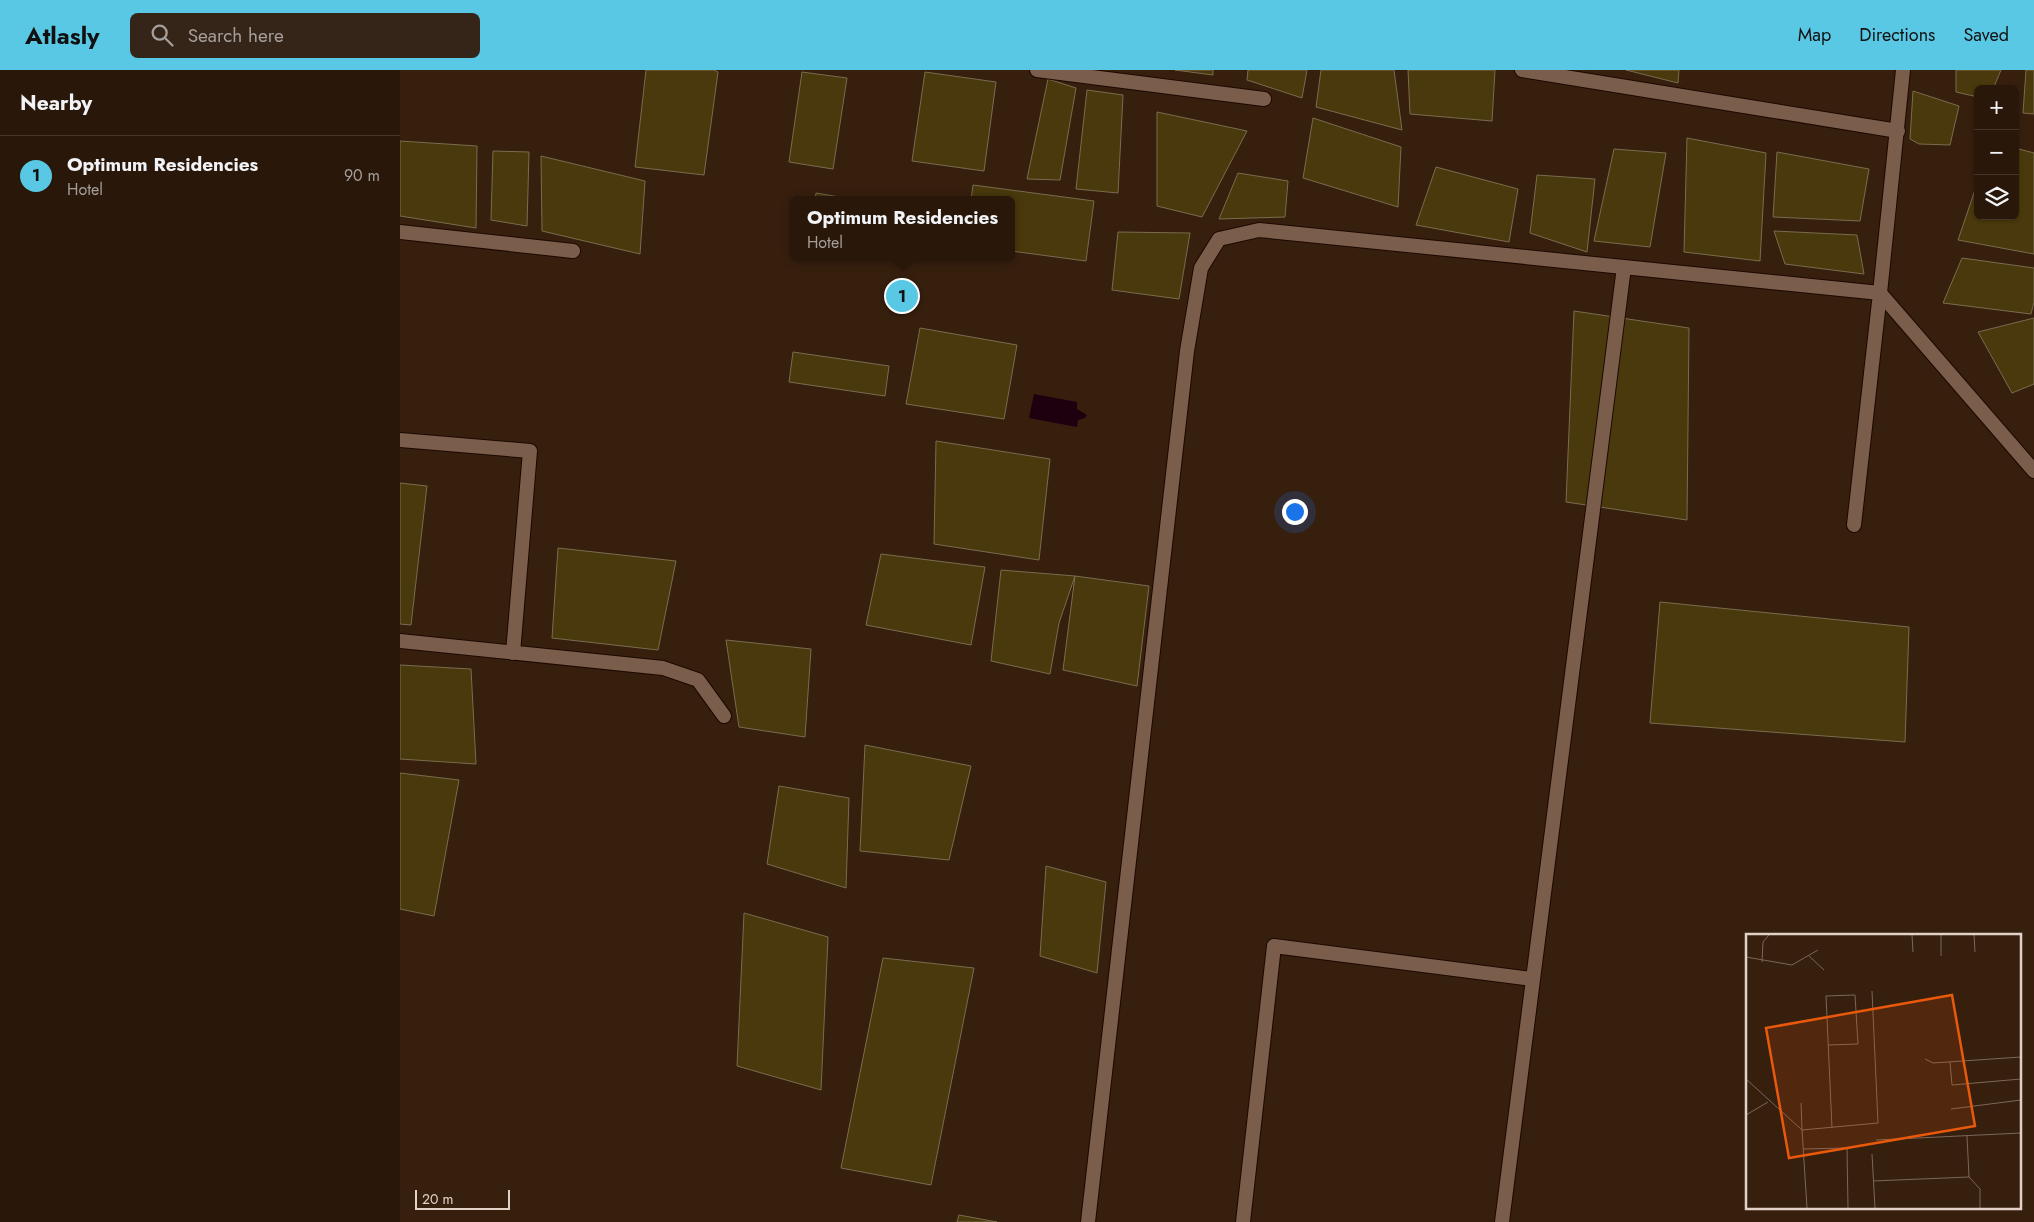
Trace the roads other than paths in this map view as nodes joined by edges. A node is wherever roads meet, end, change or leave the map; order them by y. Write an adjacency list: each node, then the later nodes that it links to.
1 (1037, 70): 4 (street)
2 (1522, 70): 5 (street)
3 (1903, 70): 5 (street)
4 (1264, 99)
5 (1898, 131): 9 (street)
6 (400, 232): 7 (street)
7 (573, 251)
8 (1624, 267): 9 (street); 16 (street); 17 (street)
9 (1880, 293): 11 (street); 12 (street)
10 (400, 440): 14 (street)
11 (2034, 471)
12 (1854, 525)
13 (400, 641): 14 (street)
14 (513, 653): 15 (street)
15 (724, 716)
16 (1532, 979): 18 (street); 19 (street)
17 (1088, 1222)
18 (1243, 1222)
19 (1502, 1222)

